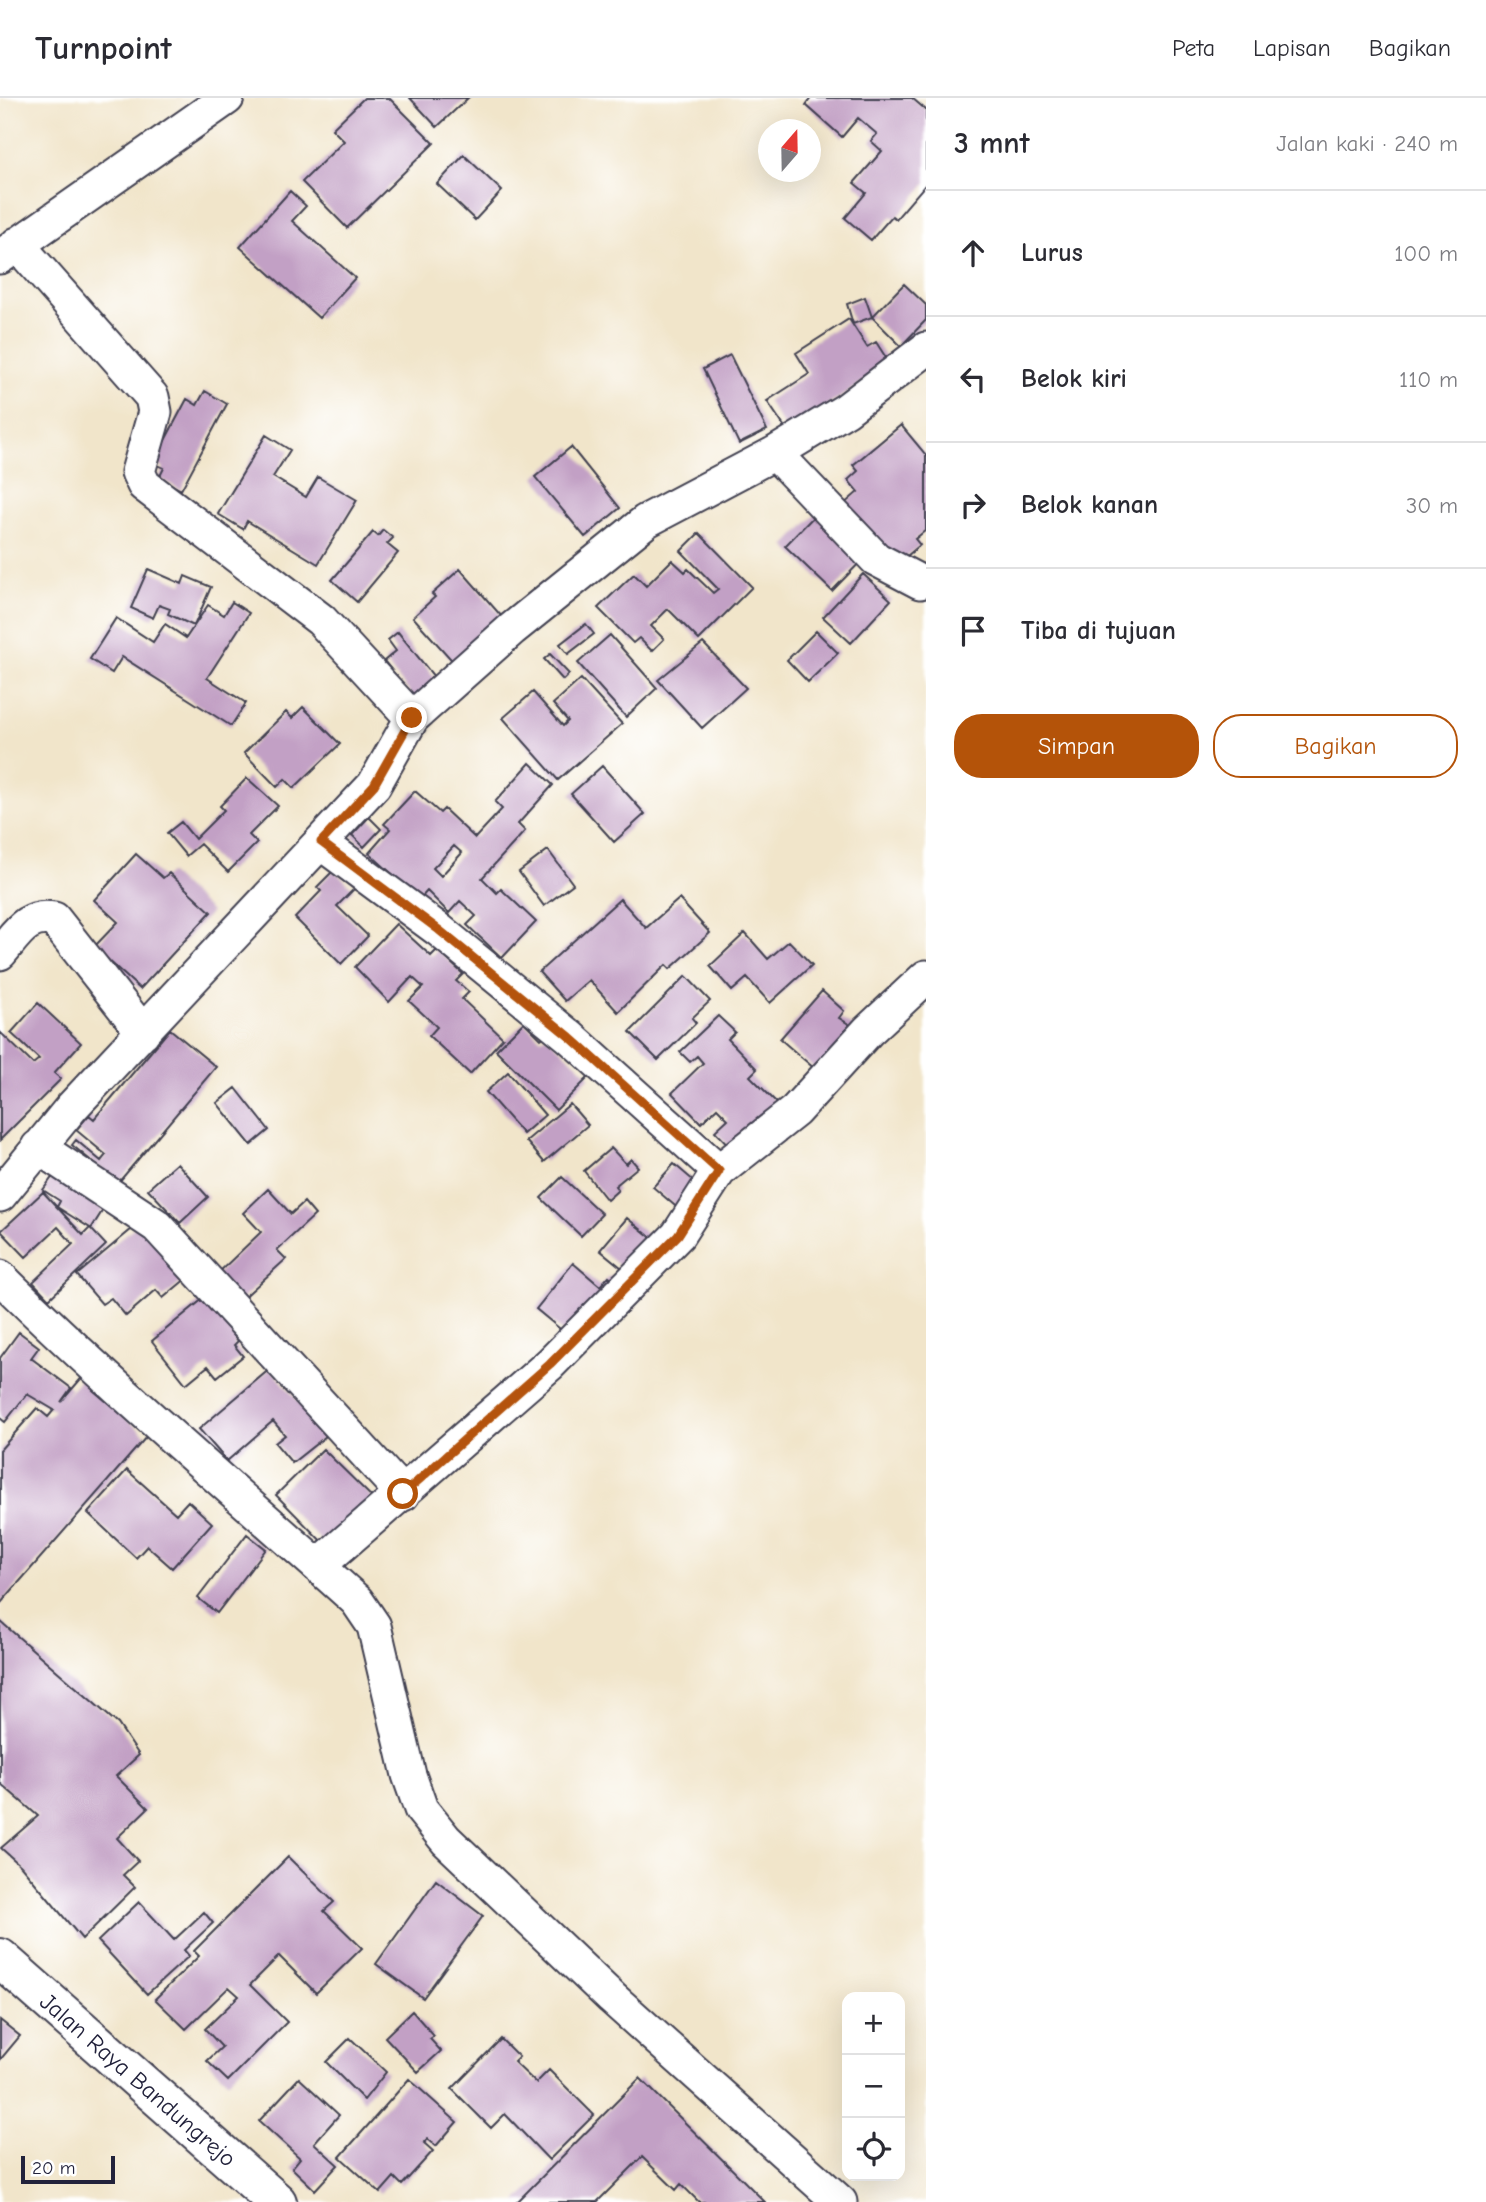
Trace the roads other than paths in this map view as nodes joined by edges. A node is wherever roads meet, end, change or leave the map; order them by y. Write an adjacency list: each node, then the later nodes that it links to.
1 (227, 98): 2 (street)
2 (8, 250): 6 (street)
3 (926, 349): 4 (street)
4 (775, 453): 5 (street); 6 (street)
5 (920, 582)
6 (412, 718): 7 (street)
7 (321, 842): 10 (street); 12 (street)
8 (0, 953): 10 (street)
9 (926, 977): 12 (street)
10 (143, 1032): 11 (street)
11 (38, 1147): 13 (street); 15 (street)
12 (719, 1171): 15 (street)
13 (0, 1195)
14 (0, 1277): 16 (street)
15 (403, 1494): 16 (street)
16 (318, 1566): 19 (street)
17 (0, 1958): 18 (main road, Jalan Raya Bandungrejo)
18 (277, 2202)
19 (840, 2202)

